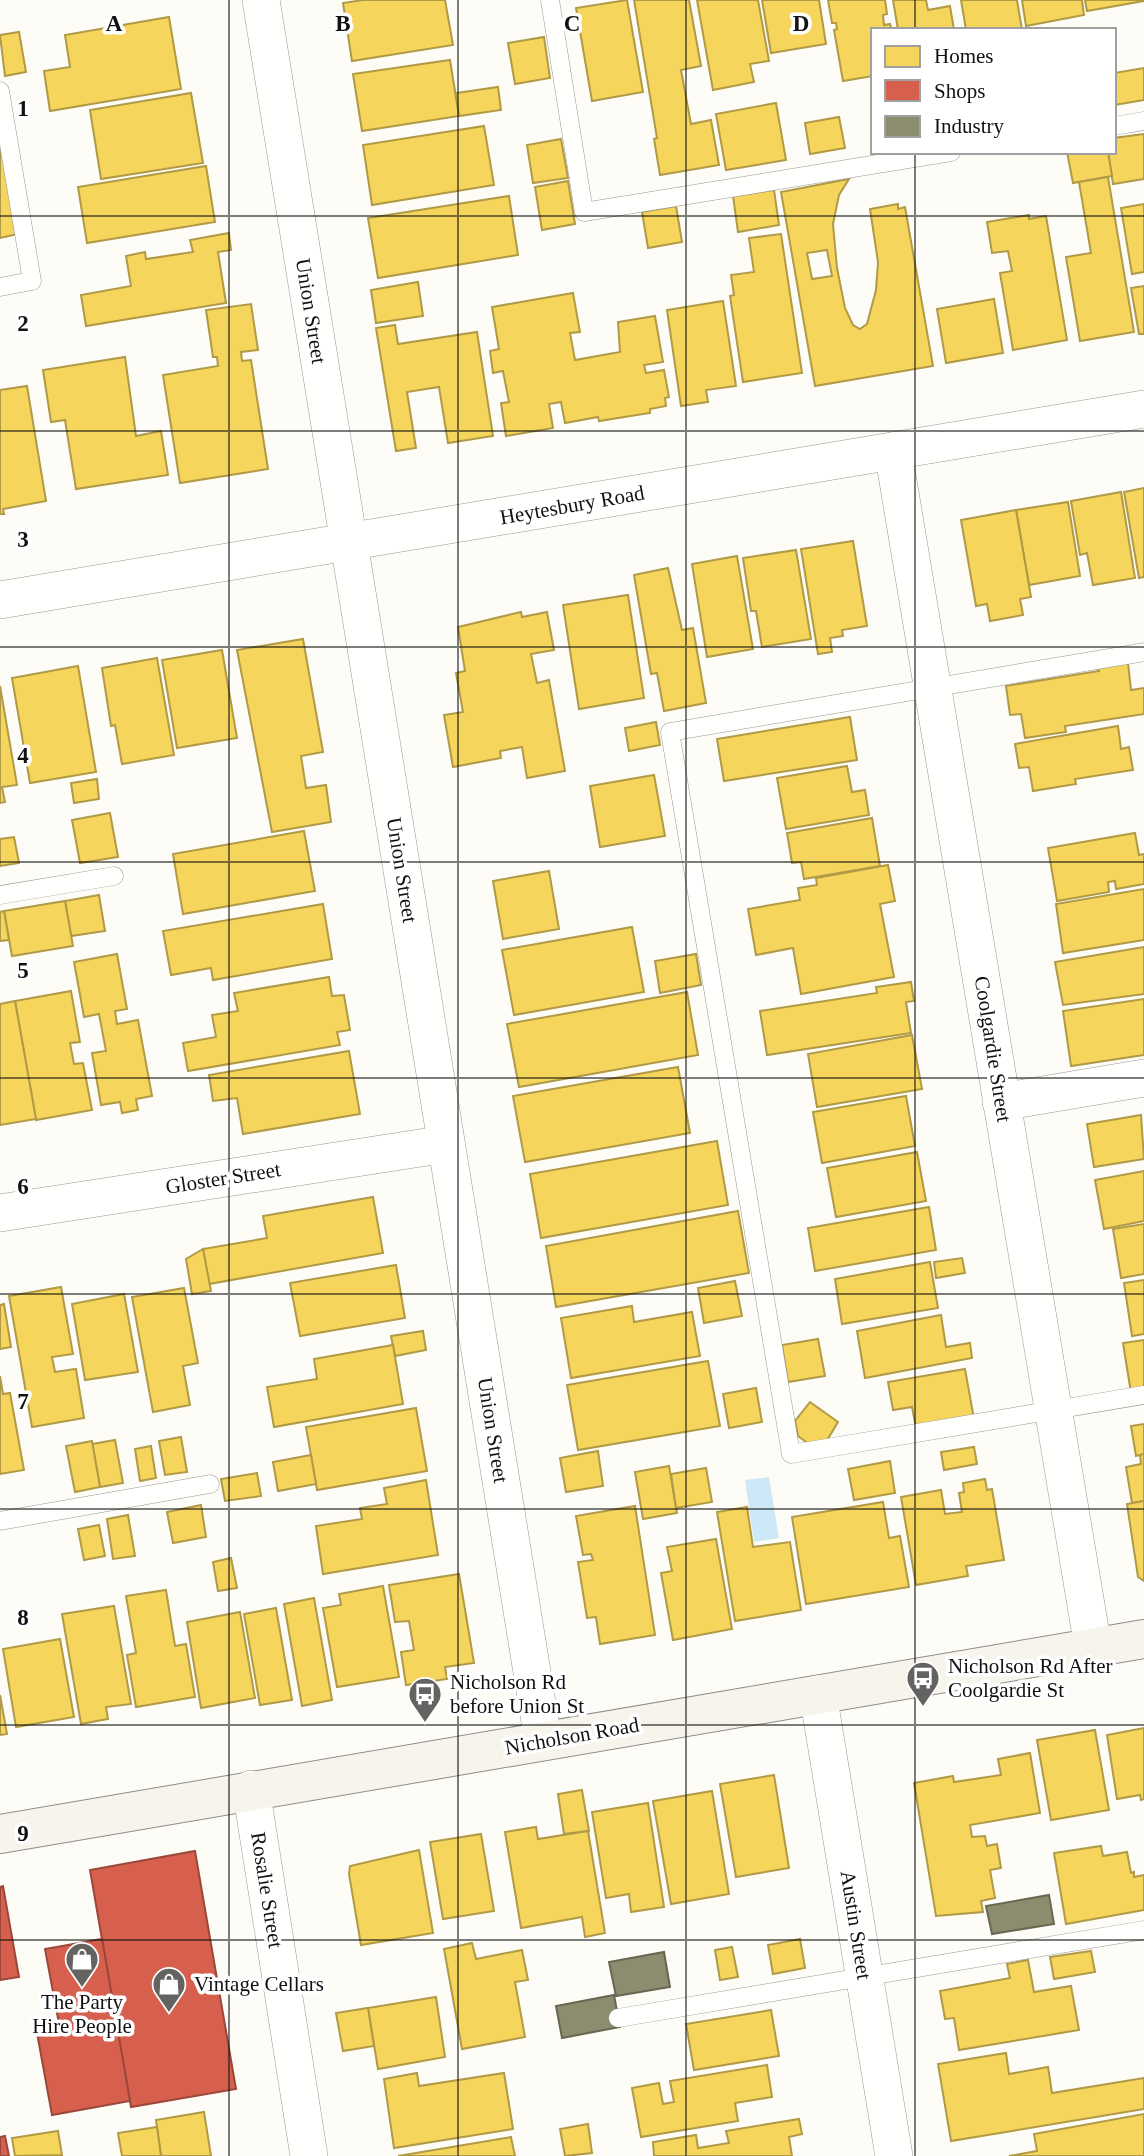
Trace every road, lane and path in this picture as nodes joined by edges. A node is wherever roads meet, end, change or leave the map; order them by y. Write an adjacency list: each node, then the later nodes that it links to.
1 (261, 0): 10 (street, Union Street)
2 (550, 0): 6 (lane)
3 (0, 91): 7 (lane)
4 (1144, 121): 5 (lane)
5 (1116, 126)
6 (939, 154)
7 (0, 287)
8 (1144, 409): 9 (street, Heytesbury Road)
9 (893, 451): 10 (street, Heytesbury Road); 13 (street, Coolgardie Street)
10 (349, 542): 11 (street, Heytesbury Road); 18 (street, Union Street)
11 (0, 600)
12 (1144, 652): 13 (lane)
13 (933, 688): 17 (street, Coolgardie Street); 21 (lane)
14 (114, 876): 15 (lane)
15 (0, 895)
16 (1144, 1078): 17 (street)
17 (1002, 1102): 21 (street, Coolgardie Street)
18 (446, 1144): 19 (street, Gloster Street); 27 (street, Union Street)
19 (0, 1213)
20 (1144, 1395): 21 (lane)
21 (1053, 1410): 25 (street, Coolgardie Street)
22 (210, 1484): 23 (lane)
23 (0, 1521)
24 (1144, 1639): 25 (main road, Nicholson Road)
25 (1093, 1647): 26 (main road, Nicholson Road)
26 (818, 1694): 27 (main road, Nicholson Road); 31 (street, Austin Street)
27 (543, 1740): 28 (main road, Nicholson Road)
28 (251, 1789): 29 (main road, Nicholson Road); 33 (street, Rosalie Street)
29 (0, 1834)
30 (1144, 1930): 31 (lane)
31 (864, 1977): 32 (lane); 34 (street, Austin Street)
32 (618, 2018)
33 (309, 2156)
34 (894, 2156)

